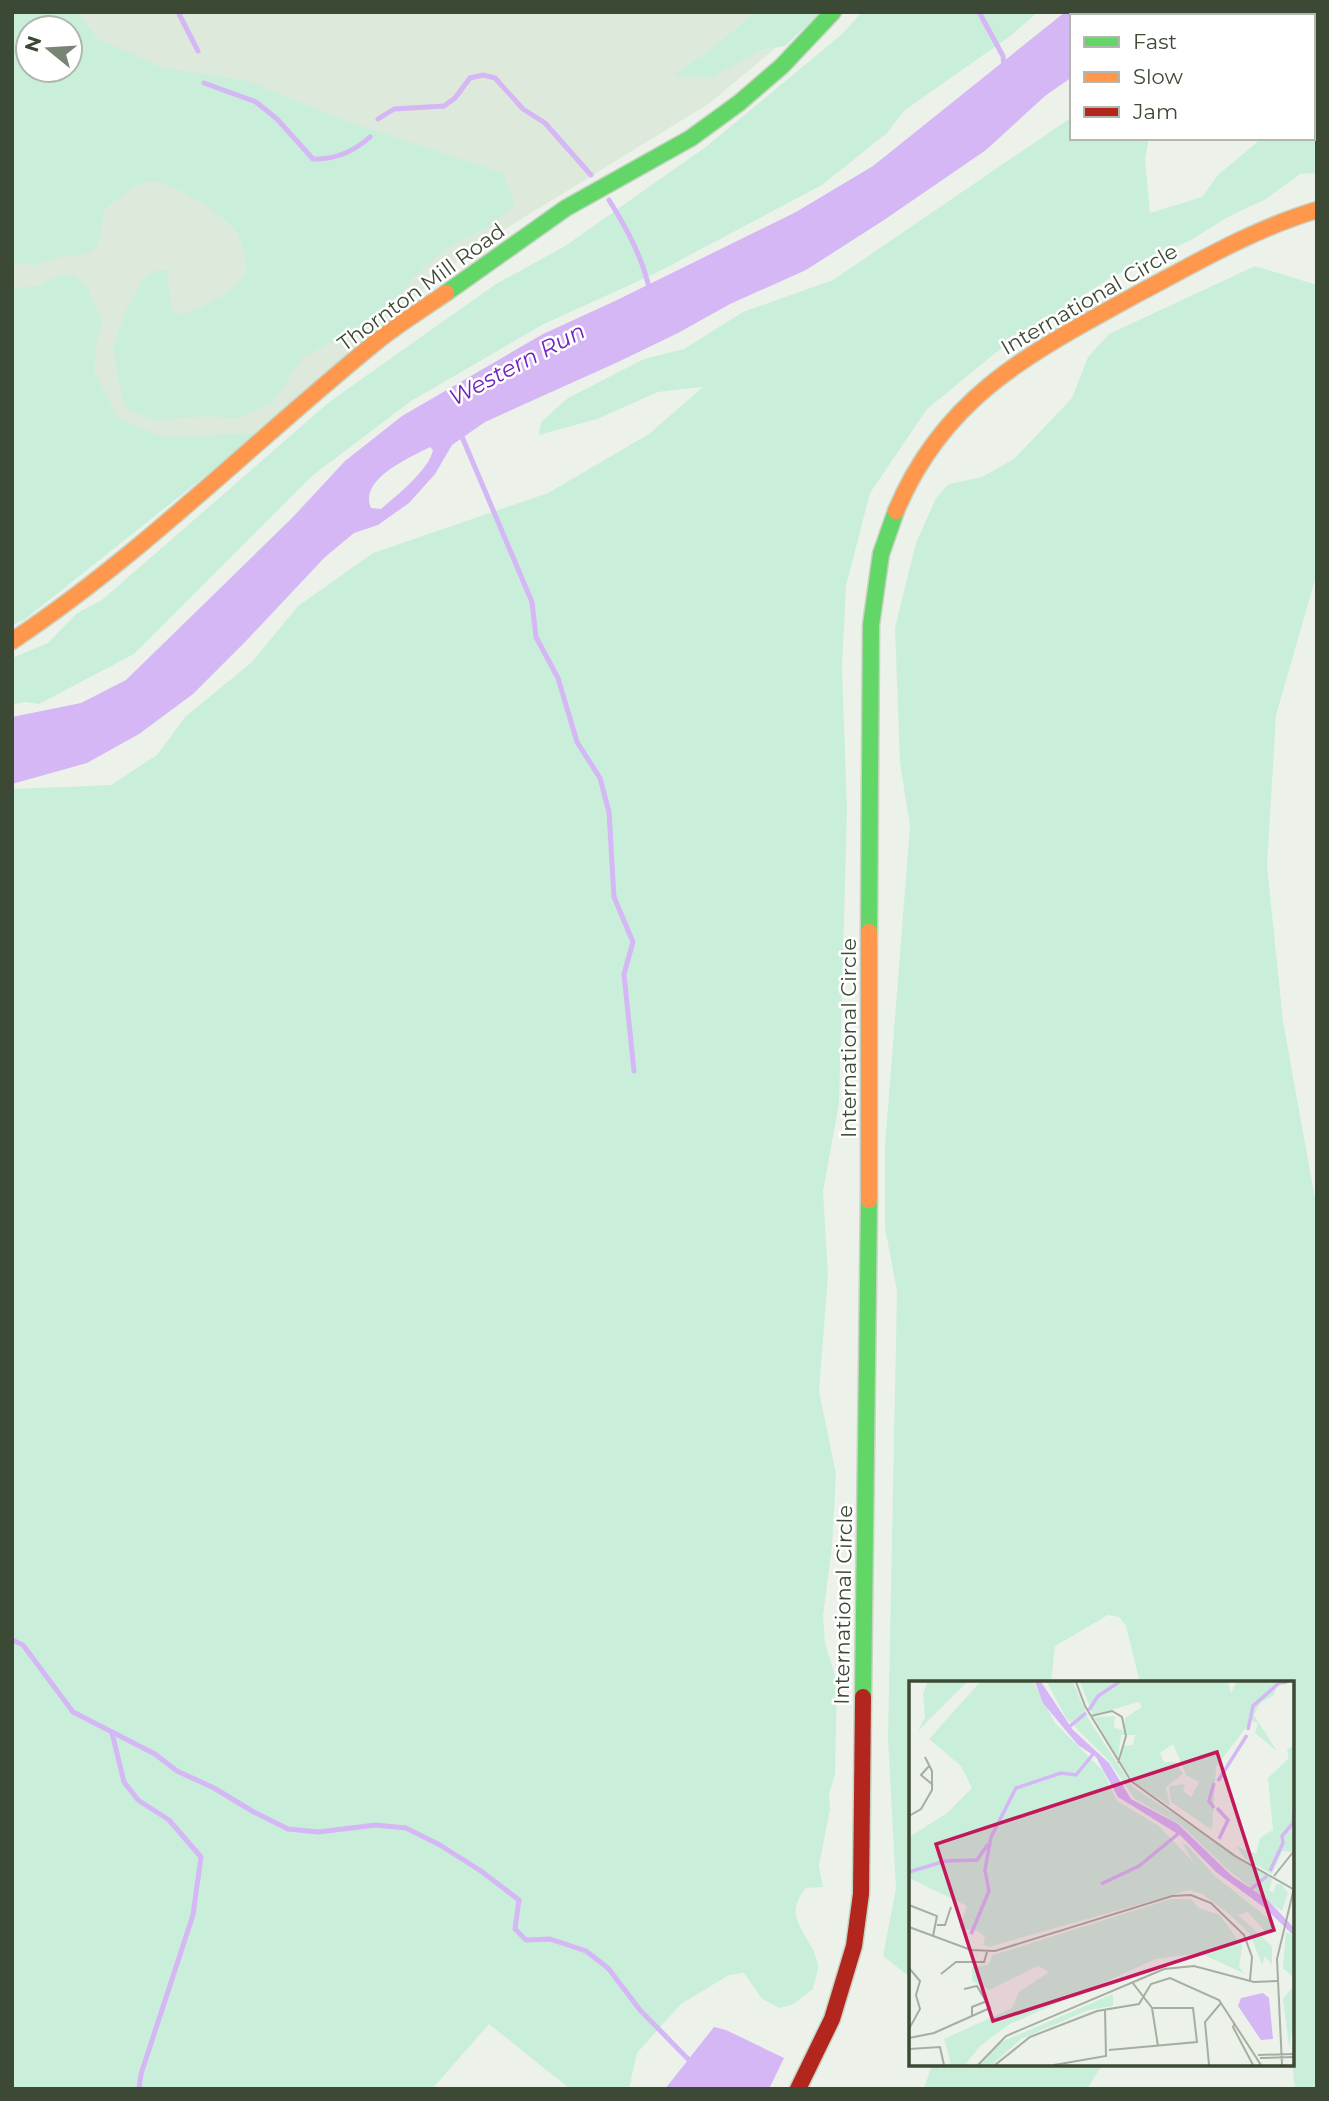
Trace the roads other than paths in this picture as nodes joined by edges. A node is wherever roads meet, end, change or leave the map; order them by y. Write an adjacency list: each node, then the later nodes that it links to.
1 (833, 12): 3 (street, Thornton Mill Road)
2 (1317, 210): 4 (street, International Circle)
3 (12, 640)
4 (798, 2089)

